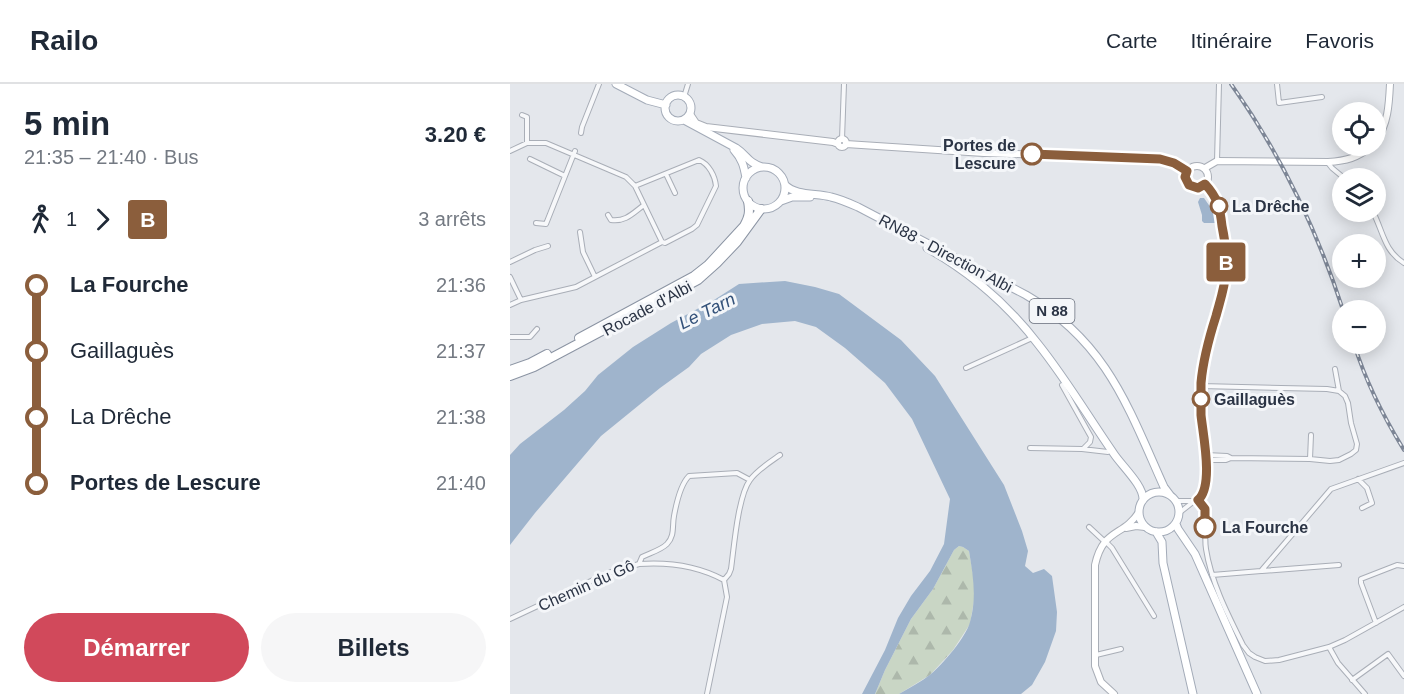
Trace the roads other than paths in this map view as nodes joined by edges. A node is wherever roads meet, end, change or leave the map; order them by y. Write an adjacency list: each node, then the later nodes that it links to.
1 (599, 84): 15 (street)
2 (616, 84): 10 (main road)
3 (688, 84): 8 (street)
4 (844, 84): 16 (street)
5 (1219, 84): 23 (street)
6 (1277, 84): 9 (street)
7 (1390, 84): 13 (street)
8 (684, 97): 10 (main road); 12 (main road)
9 (1322, 97)
10 (666, 105): 12 (main road)
11 (522, 115): 17 (street)
12 (687, 117): 14 (street); 18 (main road)
13 (1386, 119)
14 (733, 130): 16 (street); 18 (street)
15 (581, 133)
16 (845, 142): 28 (street)
17 (527, 143): 19 (street); 20 (street)
18 (728, 143): 25 (main road); 31 (main road)
19 (510, 151)
20 (575, 152): 30 (street); 34 (street)
21 (1357, 156): 24 (street)
22 (530, 159): 30 (street)
23 (1217, 161): 24 (street); 26 (street)
24 (1328, 162): 27 (street)
25 (764, 168): 31 (main road); 33 (main road)
26 (1205, 168): 28 (street); 32 (street)
27 (1332, 168)
28 (1187, 171): 32 (street)
29 (666, 174): 34 (street); 35 (street); 44 (street)
30 (566, 176): 42 (street)
31 (746, 178): 36 (main road)
32 (1205, 184): 61 (street)
33 (784, 185): 37 (main road); 76 (main road, RN88 - Direction Albi / N 88)
34 (635, 186): 38 (street)
35 (675, 193)
36 (748, 201): 39 (main road); 58 (highway, Rocade d'Albi)
37 (780, 201): 39 (main road); 46 (main road, N 88)
38 (645, 205): 40 (street); 44 (street)
39 (761, 209): 59 (highway, Rocade d'Albi)
40 (608, 215)
41 (1376, 222): 48 (street)
42 (536, 224)
43 (580, 232): 50 (street)
44 (662, 242): 50 (street)
45 (548, 246): 47 (street)
46 (926, 247): 55 (main road); 75 (main road, N 88)
47 (510, 262)
48 (1404, 264)
49 (510, 277): 51 (street)
50 (595, 277): 51 (street)
51 (521, 300): 52 (street)
52 (510, 305)
53 (537, 329): 54 (street)
54 (510, 337)
55 (1029, 339): 56 (street); 60 (main road)
56 (966, 368)
57 (1335, 369): 62 (street)
58 (510, 370)
59 (510, 376)
60 (1062, 385): 64 (street); 68 (main road)
61 (1201, 386): 62 (street); 70 (street)
62 (1338, 391): 71 (street)
63 (1311, 435): 71 (street)
64 (1091, 437): 66 (street); 67 (street)
65 (1030, 448): 66 (street)
66 (1082, 449): 67 (street)
67 (1097, 451): 68 (street)
68 (1108, 452): 75 (main road)
69 (780, 455): 74 (street)
70 (1206, 458): 71 (street); 78 (street)
71 (1310, 459)
72 (1404, 463): 73 (street)
73 (1358, 479): 80 (street); 92 (street)
74 (750, 480): 89 (street, Chemin du Gô); 94 (street)
75 (1136, 483): 77 (main road, N 88)
76 (1170, 495): 77 (main road); 79 (main road)
77 (1143, 500): 81 (main road)
78 (1196, 500): 79 (street); 82 (street); 93 (street)
79 (1176, 501): 82 (main road)
80 (1362, 508)
81 (1139, 512): 85 (main road); 86 (street)
82 (1179, 513): 83 (main road)
83 (1176, 524): 87 (main road); 107 (main road)
84 (1089, 527): 88 (street)
85 (1145, 527): 86 (street); 87 (main road)
86 (1122, 529): 88 (street)
87 (1156, 532): 106 (main road)
88 (1104, 541): 96 (street); 101 (street)
89 (639, 564): 94 (street); 97 (street, Chemin du Gô)
90 (1339, 565): 92 (street)
91 (1404, 566): 98 (street)
92 (1261, 571): 93 (street)
93 (1212, 575): 99 (street)
94 (724, 580): 104 (street)
95 (1404, 607): 98 (street)
96 (1154, 616)
97 (510, 619)
98 (1376, 623): 99 (street)
99 (1329, 647): 103 (street)
100 (1121, 649): 101 (street)
101 (1095, 656): 105 (street)
102 (1404, 676): 103 (street)
103 (1352, 680): 108 (street)
104 (707, 694)
105 (1114, 694)
106 (1193, 694)
107 (1257, 694)
108 (1365, 694)

